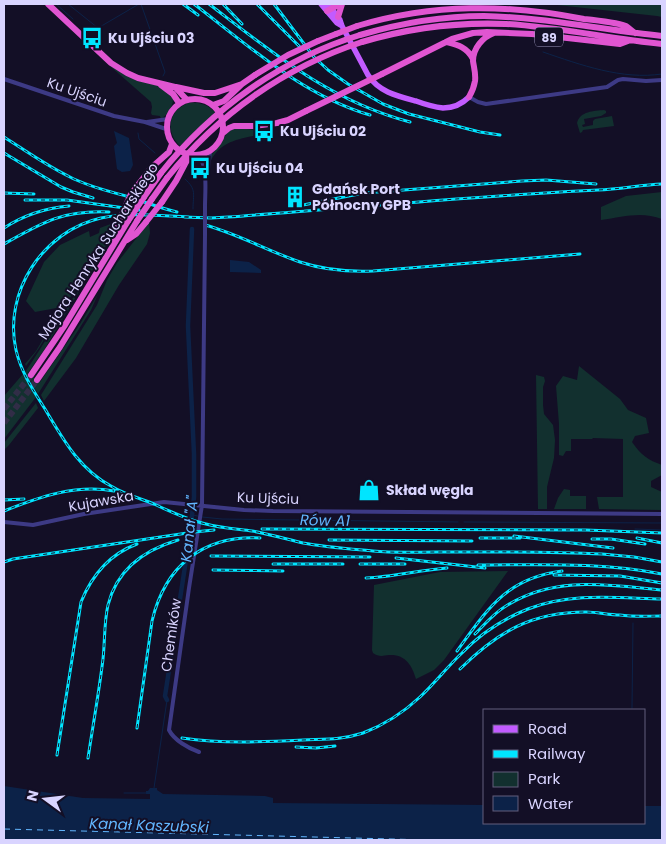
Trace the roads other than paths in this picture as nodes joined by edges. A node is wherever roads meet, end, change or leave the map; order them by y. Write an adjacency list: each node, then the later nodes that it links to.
1 (48, 4): 21 (highway, 89)
2 (321, 4): 6 (main road)
3 (341, 4): 6 (highway); 9 (highway)
4 (460, 4): 7 (highway)
5 (506, 4): 8 (highway)
6 (329, 7): 9 (main road); 10 (main road)
7 (447, 9): 8 (highway, 89); 22 (highway, 89, bridge)
8 (514, 9): 12 (highway, 89)
9 (338, 16): 10 (main road)
10 (342, 26): 24 (main road)
11 (497, 32): 15 (highway, 89); 16 (highway, 89); 18 (highway)
12 (636, 34): 13 (highway, Majora Henryka Sucharskiego / 89); 14 (highway, Majora Henryka Sucharskiego)
13 (662, 36)
14 (361, 38): 15 (highway, Majora Henryka Sucharskiego); 36 (highway, Majora Henryka Sucharskiego, bridge); 37 (highway, Majora Henryka Sucharskiego, bridge)
15 (631, 40): 17 (highway, Majora Henryka Sucharskiego / 89)
16 (446, 42): 18 (highway); 31 (highway, 89, bridge)
17 (662, 44)
18 (473, 60): 24 (highway)
19 (4, 79): 29 (street, Ku Ujściu)
20 (662, 80): 24 (street)
21 (158, 83): 23 (highway, 89); 26 (highway, 89)
22 (242, 84): 23 (highway, 89); 27 (highway)
23 (175, 87): 25 (highway)
24 (469, 96)
25 (187, 100): 26 (highway); 27 (highway)
26 (179, 103): 28 (highway)
27 (213, 105): 31 (highway)
28 (168, 119): 29 (street, Ku Ujściu); 30 (highway)
29 (144, 122): 30 (street, Ku Ujściu)
30 (166, 129): 32 (highway)
31 (223, 133): 33 (highway)
32 (172, 144): 34 (highway); 37 (highway, bridge)
33 (210, 152): 34 (highway); 35 (street)
34 (196, 155): 35 (street); 36 (highway, bridge)
35 (206, 176): 40 (street, bridge)
36 (124, 242): 39 (highway, Majora Henryka Sucharskiego)
37 (112, 247): 38 (highway, Majora Henryka Sucharskiego)
38 (31, 375)
39 (37, 380)
40 (202, 505): 41 (street, Ku Ujściu); 42 (street, Kujawska); 43 (street, Chemików)
41 (662, 514)
42 (4, 522)
43 (199, 752)

